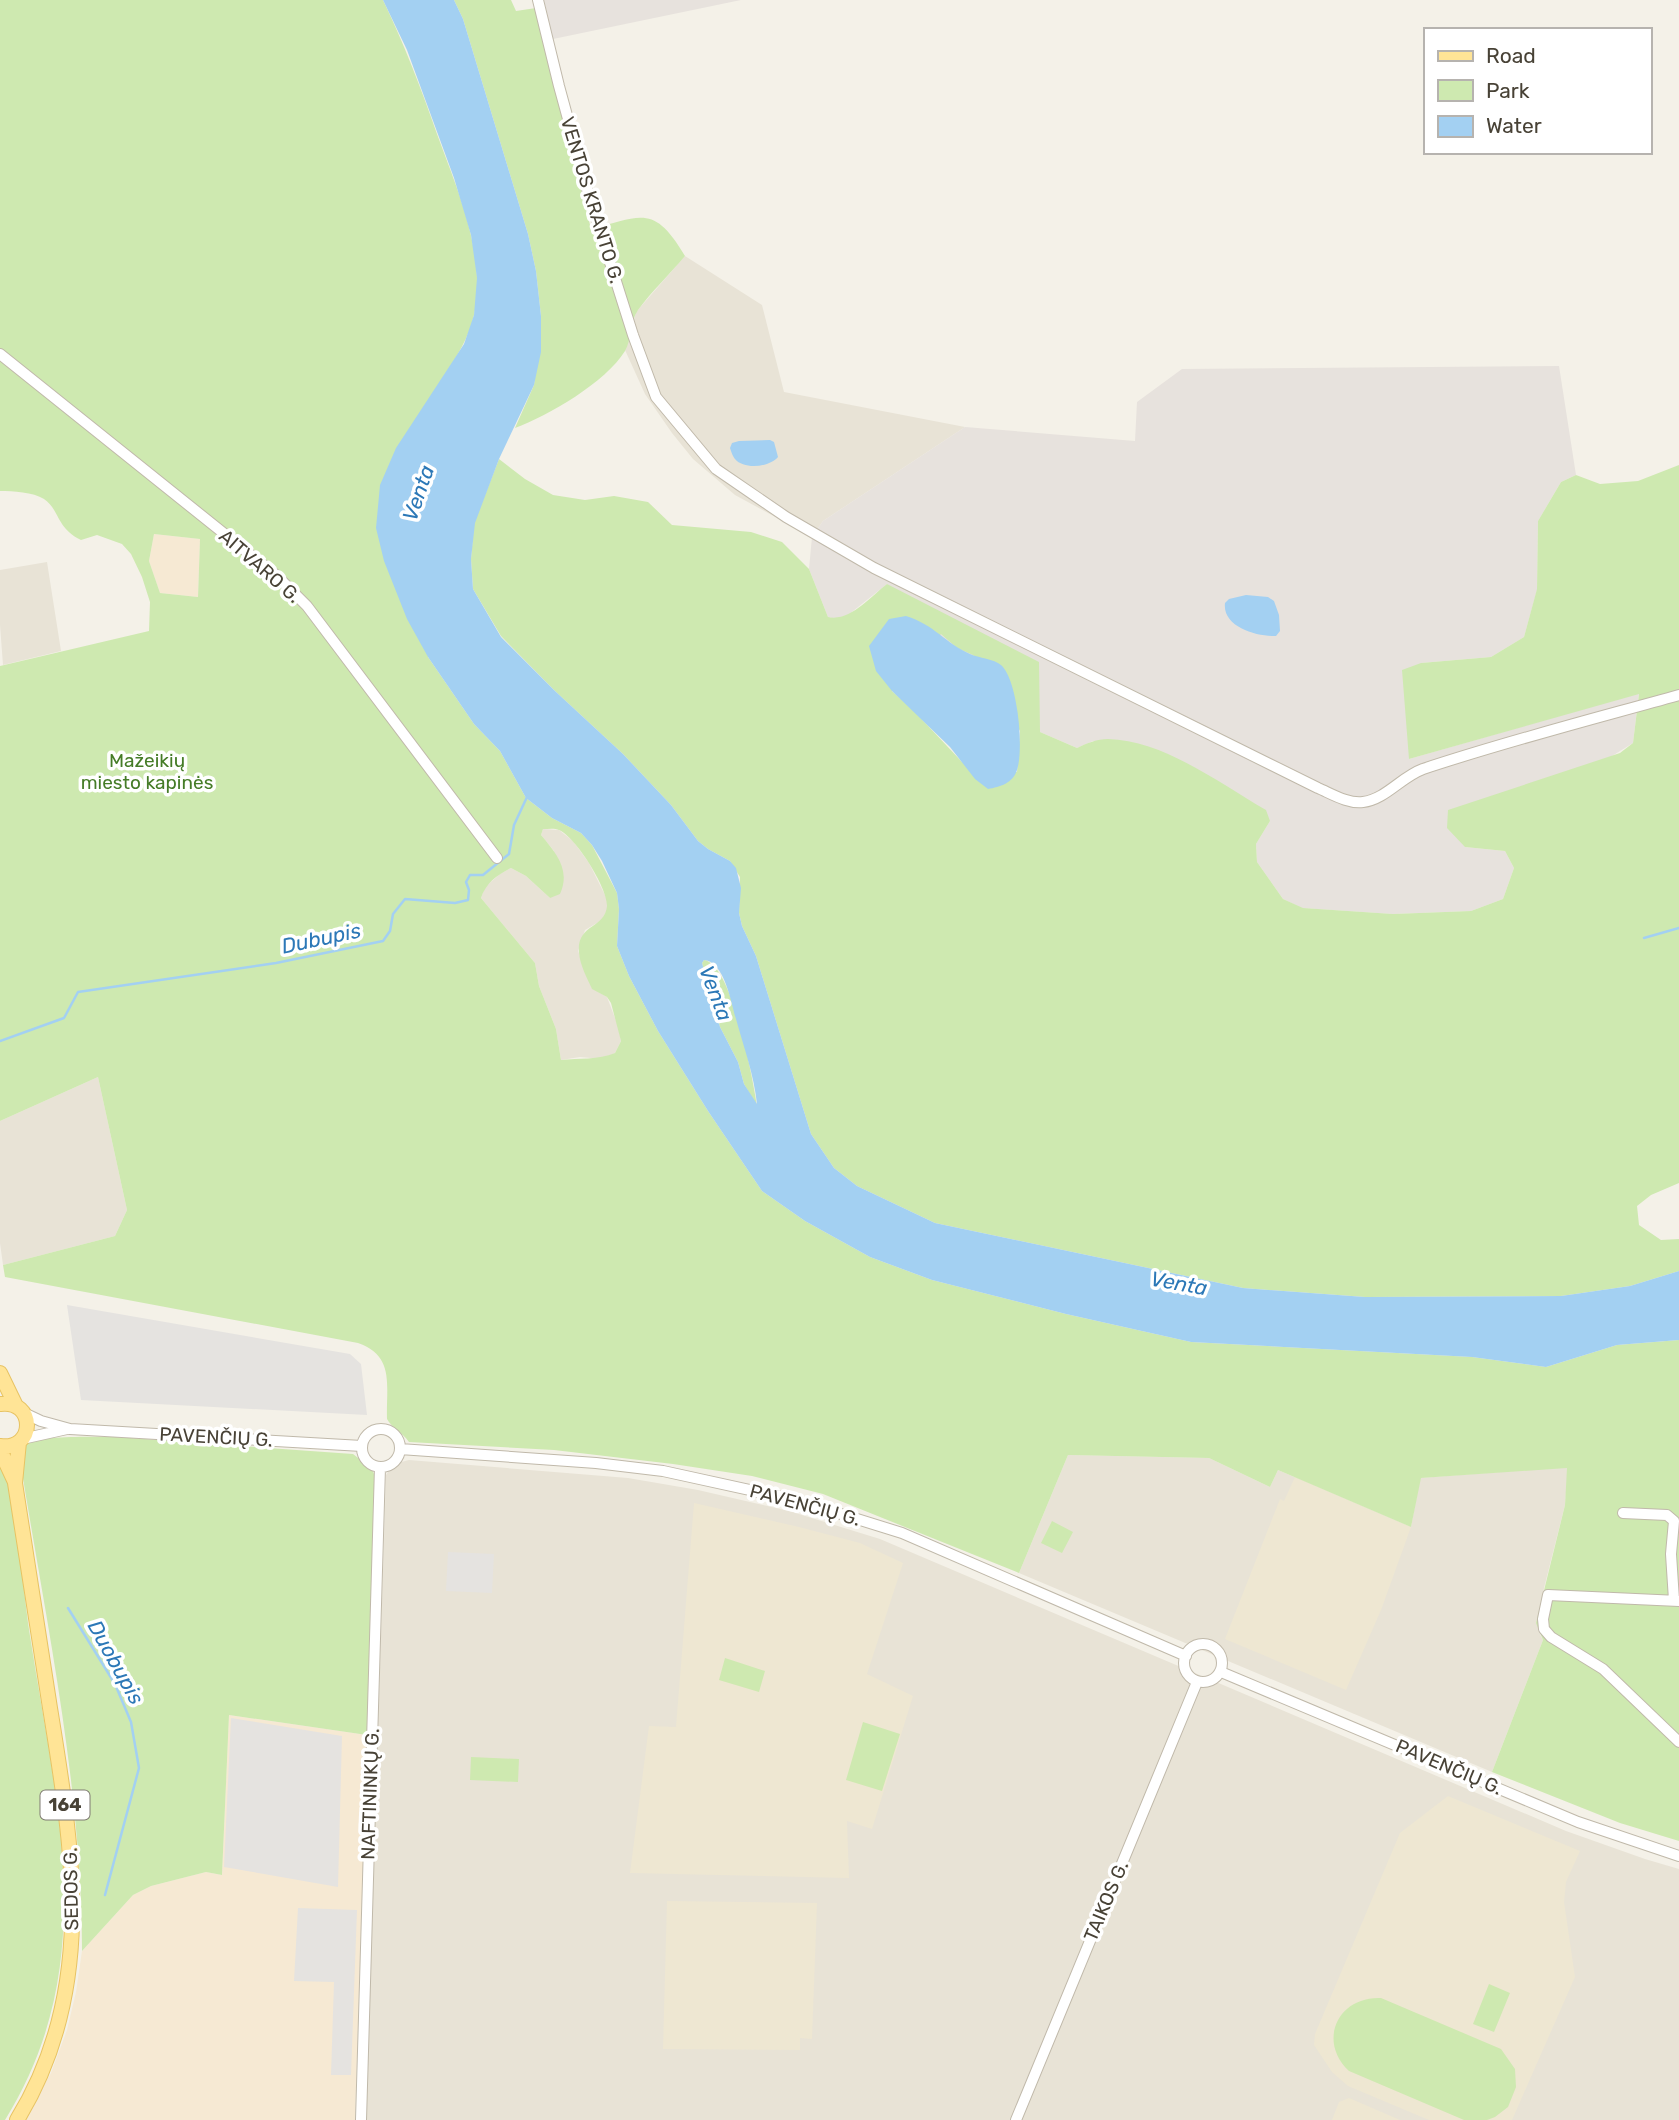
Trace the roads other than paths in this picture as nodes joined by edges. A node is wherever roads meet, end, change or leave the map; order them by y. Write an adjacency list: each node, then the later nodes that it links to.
1 (538, 0): 3 (street, VENTOS KRANTO G.)
2 (0, 354): 4 (street, AITVARO G.)
3 (1679, 695)
4 (497, 858)
5 (0, 1373): 7 (main road)
6 (0, 1404): 7 (main road)
7 (20, 1410): 8 (street, PAVENČIŲ G.); 9 (main road, 164)
8 (70, 1429): 9 (street, PAVENČIŲ G.); 10 (street, PAVENČIŲ G.)
9 (21, 1441): 11 (main road, 164); 14 (main road, SEDOS G. / 164)
10 (362, 1446): 12 (street); 13 (street)
11 (0, 1448): 14 (main road, SEDOS G. / 164)
12 (400, 1449): 13 (street); 17 (street, PAVENČIŲ G.)
13 (380, 1467): 23 (street, NAFTININKŲ G.)
14 (15, 1483): 22 (main road, SEDOS G. / 164)
15 (1623, 1513): 16 (street)
16 (1676, 1600): 20 (street)
17 (1186, 1656): 18 (street); 19 (street)
18 (1221, 1672): 19 (street); 21 (street, PAVENČIŲ G.)
19 (1197, 1682): 24 (street, TAIKOS G.)
20 (1679, 1742)
21 (1679, 1856)
22 (17, 2120)
23 (361, 2120)
24 (1016, 2120)

